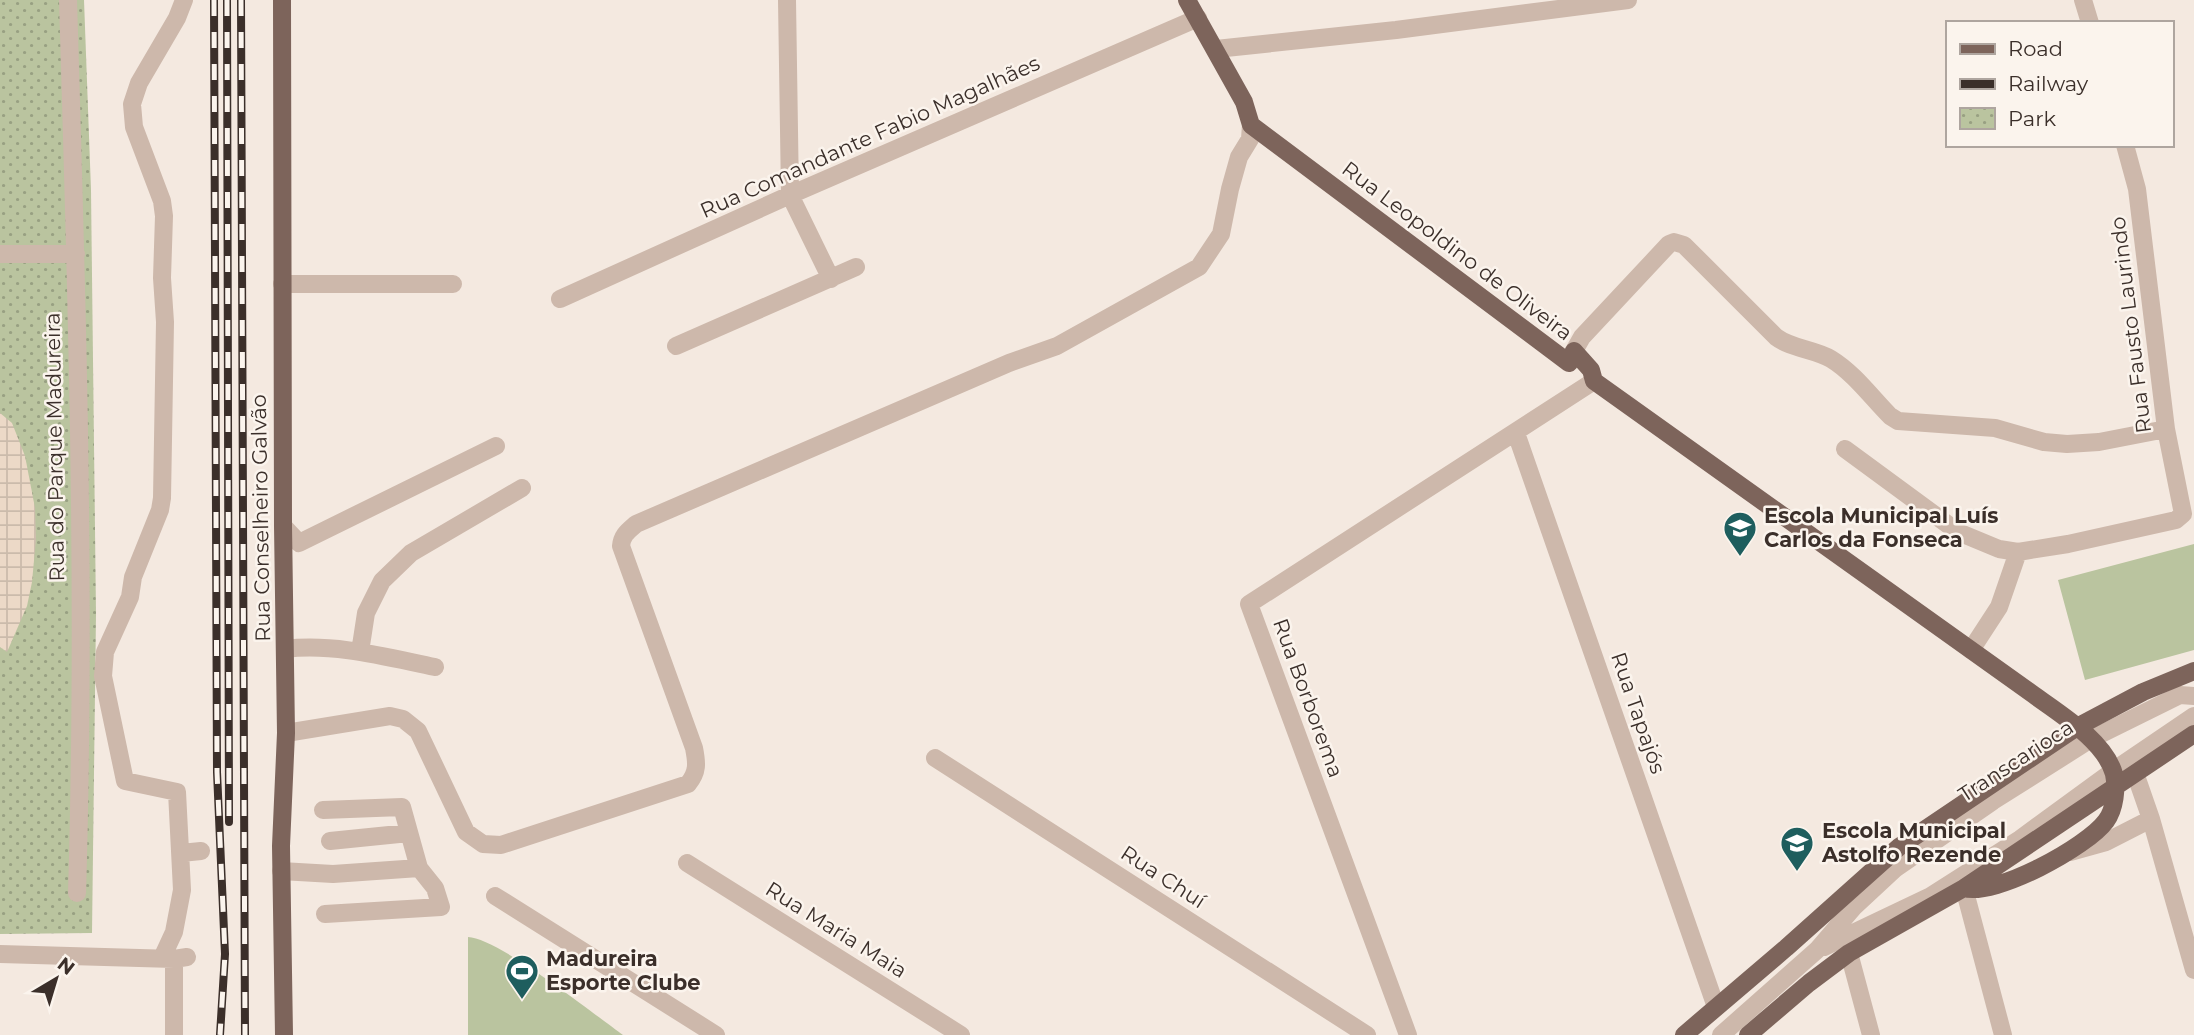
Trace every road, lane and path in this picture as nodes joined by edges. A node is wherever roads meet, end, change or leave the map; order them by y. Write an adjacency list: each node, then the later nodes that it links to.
1 (68, 0): 15 (street, Rua do Parque Madureira)
2 (184, 0): 50 (street)
3 (282, 0): 18 (main road, Rua Conselheiro Galvão)
4 (787, 0): 13 (street)
5 (1187, 0): 8 (main road)
6 (1628, 0): 10 (street)
7 (2083, 0): 9 (street)
8 (1198, 18): 10 (main road); 13 (street, Rua Comandante Fabio Magalhães)
9 (2089, 21)
10 (1216, 49): 11 (main road)
11 (1251, 125): 22 (main road, Rua Leopoldino de Oliveira); 39 (street)
12 (2126, 147): 24 (street, Rua Fausto Laurindo)
13 (790, 195): 17 (street); 20 (street, Rua Comandante Fabio Magalhães)
14 (0, 254): 15 (street)
15 (76, 254): 56 (street, Rua do Parque Madureira)
16 (856, 267): 17 (street)
17 (831, 279): 21 (street)
18 (282, 284): 19 (street); 29 (main road, Rua Conselheiro Galvão)
19 (453, 284)
20 (560, 299)
21 (676, 346)
22 (1574, 351): 23 (main road, Rua Leopoldino de Oliveira); 24 (street)
23 (1594, 381): 25 (street, Rua Borborema); 32 (main road, Rua Leopoldino de Oliveira)
24 (2166, 429): 30 (street, Rua Fausto Laurindo)
25 (1516, 433): 64 (street, Rua Tapajós); 70 (street, Rua Borborema)
26 (496, 446): 29 (street)
27 (1845, 449): 30 (street)
28 (522, 488): 33 (street)
29 (283, 526): 31 (main road, Rua Conselheiro Galvão)
30 (2018, 552): 32 (street)
31 (285, 649): 33 (street); 39 (main road, Rua Conselheiro Galvão)
32 (1970, 650): 38 (main road, Rua Leopoldino de Oliveira)
33 (360, 652): 34 (street)
34 (435, 667)
35 (2194, 671): 38 (main road)
36 (2194, 696): 41 (street, Transcarioca)
37 (2194, 716): 44 (street, Transcarioca)
38 (2077, 727): 41 (main road, Rua Leopoldino de Oliveira); 64 (main road)
39 (286, 733): 54 (main road, Rua Conselheiro Galvão)
40 (2194, 734): 43 (main road)
41 (2091, 739): 44 (main road, Rua Leopoldino de Oliveira); 59 (street, Transcarioca)
42 (934, 758): 69 (street, Rua Chuí)
43 (2134, 773): 44 (main road); 46 (street)
44 (2115, 779): 51 (main road); 55 (main road); 59 (street, Transcarioca)
45 (323, 810): 47 (street)
46 (2151, 819): 51 (street); 63 (street)
47 (409, 833): 48 (street); 53 (street)
48 (330, 841)
49 (201, 852): 50 (street)
50 (181, 853): 62 (street)
51 (2066, 853): 55 (main road)
52 (687, 863): 68 (street, Rua Maria Maia)
53 (419, 868): 54 (street); 58 (street)
54 (281, 871): 66 (main road, Rua Conselheiro Galvão)
55 (1964, 888): 60 (main road); 75 (street)
56 (77, 893)
57 (495, 895): 67 (street)
58 (325, 914)
59 (1818, 950): 72 (street, Transcarioca)
60 (1849, 953): 73 (main road); 74 (street)
61 (0, 954): 62 (street)
62 (174, 958): 65 (street)
63 (2194, 970)
64 (1716, 1007): 71 (main road)
65 (174, 1035)
66 (284, 1035)
67 (716, 1035)
68 (961, 1035)
69 (1367, 1035)
70 (1408, 1035)
71 (1684, 1035)
72 (1721, 1035)
73 (1748, 1035)
74 (1871, 1035)
75 (2003, 1035)

